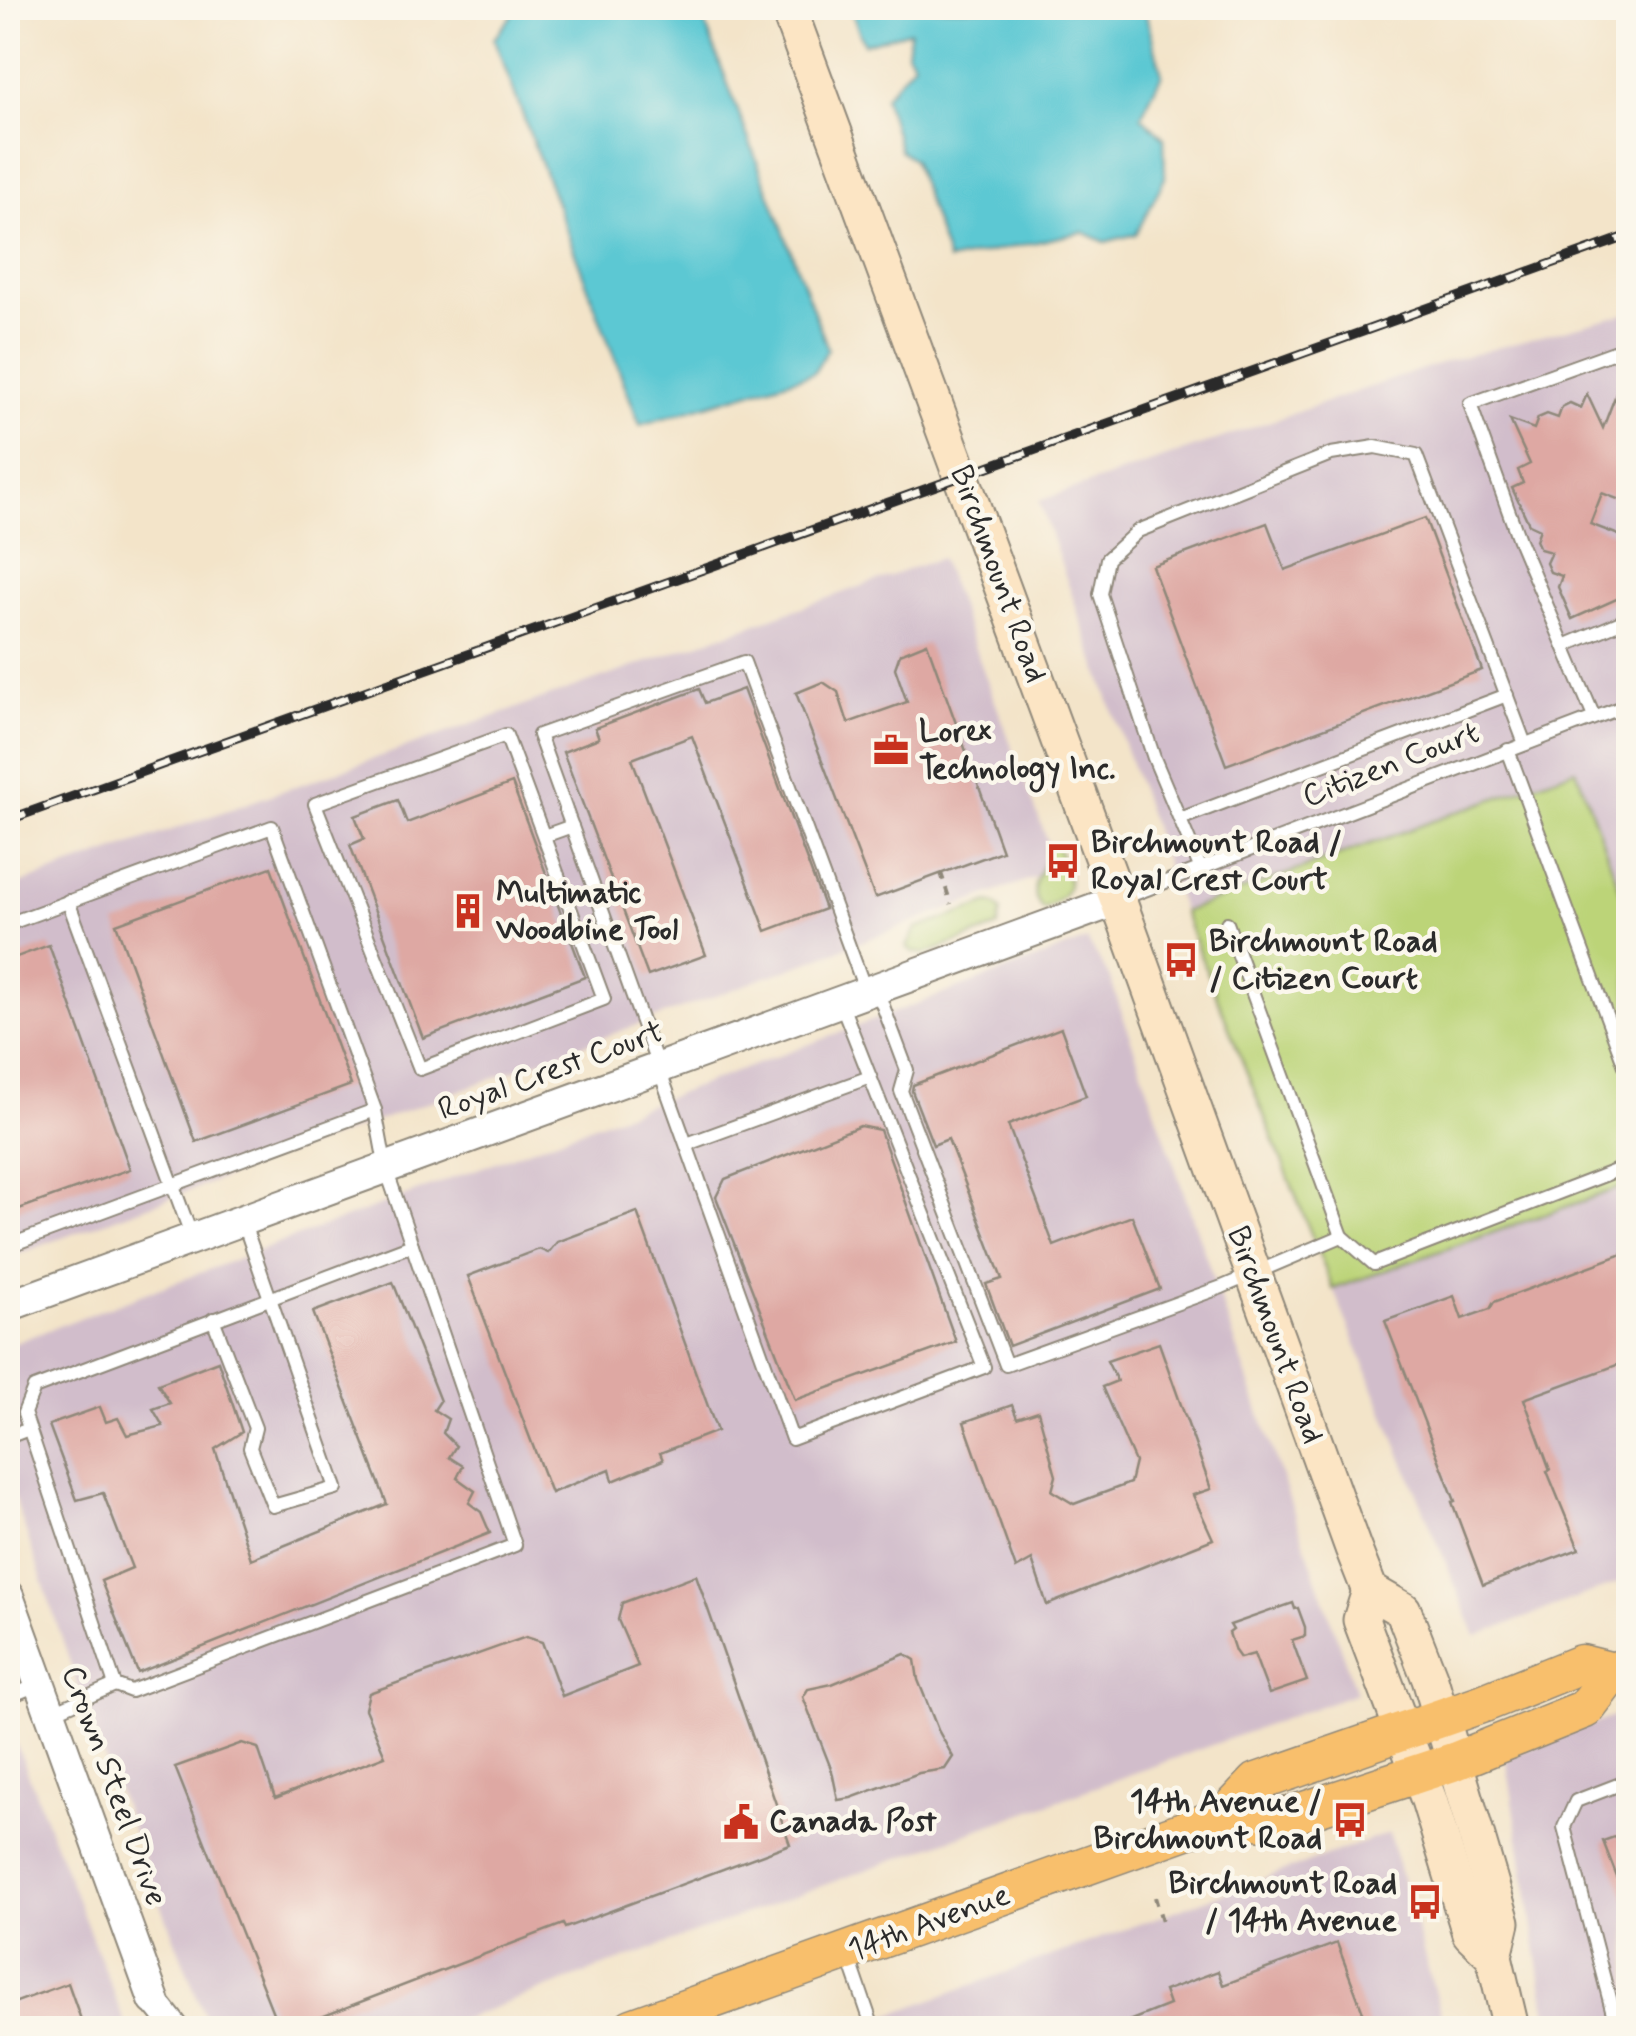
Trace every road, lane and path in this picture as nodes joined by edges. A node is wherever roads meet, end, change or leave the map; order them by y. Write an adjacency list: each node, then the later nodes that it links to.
1 (788, 8): 15 (main road, Birchmount Road)
2 (1628, 347): 4 (lane)
3 (1628, 619): 4 (lane)
4 (1564, 646): 7 (lane)
5 (1506, 696): 8 (lane); 10 (lane); 10 (lane)
6 (1628, 705): 7 (lane, Citizen Court)
7 (1594, 717): 8 (lane, Citizen Court)
8 (1525, 744): 9 (lane, Citizen Court)
9 (1508, 750): 13 (lane, Citizen Court); 22 (lane)
10 (1180, 819): 13 (lane)
11 (572, 826): 12 (lane); 20 (lane); 21 (lane)
12 (544, 836): 12 (lane)
13 (1200, 867): 15 (lane, Citizen Court)
14 (941, 873): 17 (path)
15 (1118, 900): 20 (street, Royal Crest Court); 34 (main road, Birchmount Road)
16 (68, 901): 19 (lane); 24 (lane); 28 (lane)
17 (951, 904)
18 (1227, 923): 30 (lane)
19 (8, 924)
20 (862, 996): 21 (street, Royal Crest Court); 23 (lane); 34 (lane)
21 (660, 1069): 25 (lane); 27 (street, Royal Crest Court)
22 (1628, 1074)
23 (870, 1077): 25 (lane); 25 (lane)
24 (375, 1110): 27 (lane); 28 (lane)
25 (687, 1144)
26 (1628, 1166): 30 (lane)
27 (386, 1168): 29 (street, Royal Crest Court); 32 (lane)
28 (172, 1186): 31 (lane); 33 (lane)
29 (243, 1221): 31 (street, Royal Crest Court); 35 (lane)
30 (1342, 1236): 34 (lane)
31 (192, 1239): 36 (street, Royal Crest Court)
32 (412, 1245): 35 (lane); 44 (lane)
33 (8, 1246)
34 (1253, 1272): 40 (main road, Birchmount Road)
35 (269, 1297): 37 (lane); 37 (lane)
36 (8, 1306)
37 (213, 1319): 38 (lane)
38 (30, 1429): 39 (lane); 44 (lane)
39 (8, 1437)
40 (1370, 1592): 47 (main road, Birchmount Road); 48 (main road, Birchmount Road)
41 (8, 1596): 43 (street, Crown Steel Drive)
42 (1621, 1669): 47 (main road, 14th Avenue); 49 (main road, 14th Avenue)
43 (40, 1684): 45 (lane); 46 (street, Crown Steel Drive)
44 (115, 1685): 46 (lane)
45 (8, 1697)
46 (51, 1713): 57 (street, Crown Steel Drive)
47 (1442, 1716): 48 (main road, 14th Avenue); 49 (main road, Birchmount Road)
48 (1404, 1731): 50 (main road, Birchmount Road); 52 (main road, 14th Avenue)
49 (1456, 1760): 50 (main road, 14th Avenue); 56 (main road, Birchmount Road)
50 (1419, 1773): 52 (main road, 14th Avenue); 56 (main road, Birchmount Road)
51 (1628, 1781): 58 (lane)
52 (1225, 1816): 55 (main road, 14th Avenue)
53 (1155, 1898): 54 (path)
54 (1162, 1921)
55 (847, 1952): 60 (main road, 14th Avenue); 61 (lane)
56 (1494, 1956): 62 (main road, Birchmount Road)
57 (154, 2014): 59 (street, Crown Steel Drive)
58 (1622, 2019): 63 (lane)
59 (176, 2028)
60 (632, 2028)
61 (874, 2028)
62 (1511, 2028)
63 (1587, 2028)

